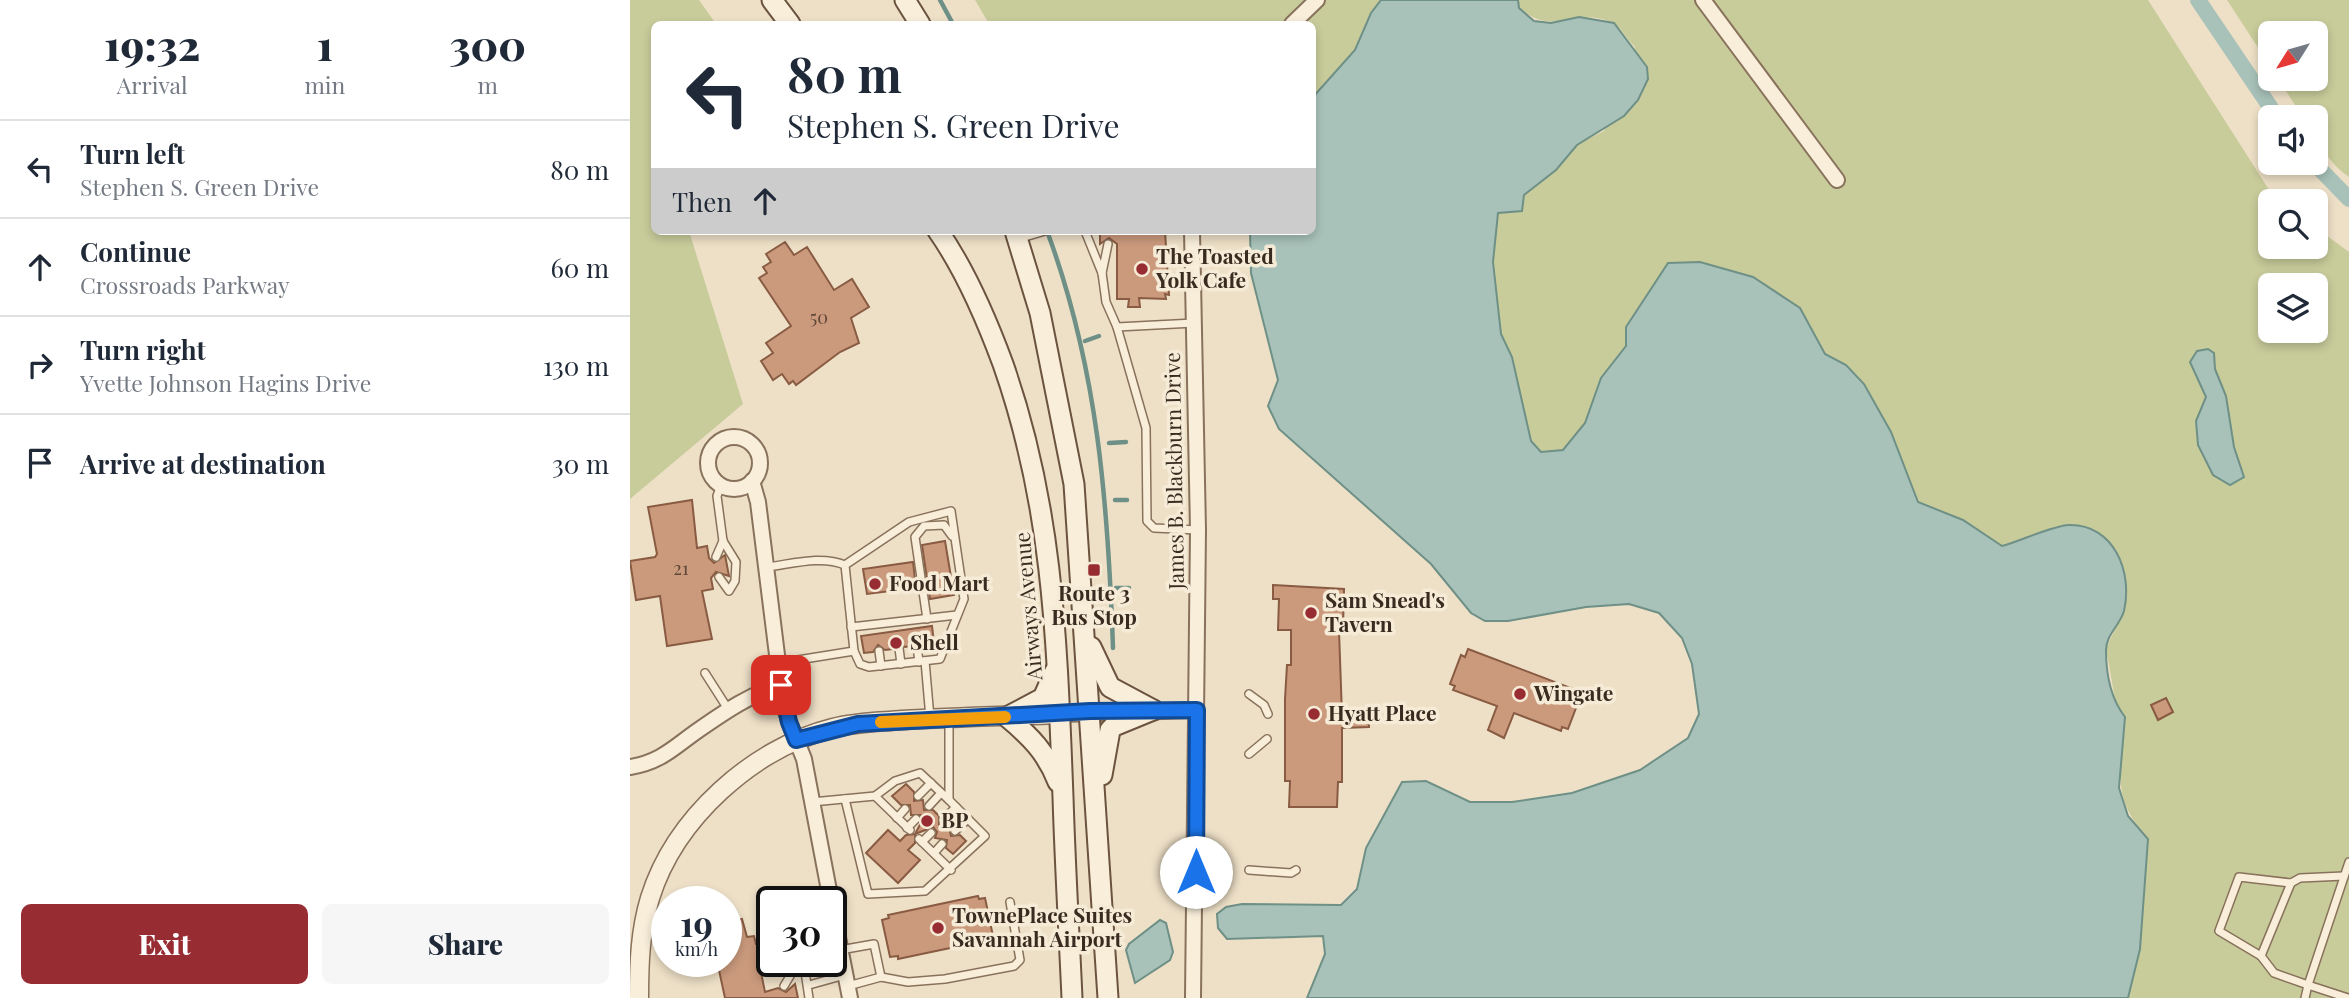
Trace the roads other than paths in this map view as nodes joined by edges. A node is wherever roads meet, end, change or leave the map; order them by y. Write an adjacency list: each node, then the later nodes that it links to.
1 (772, 0): 5 (main road)
2 (905, 0): 6 (main road)
3 (1317, 0): 7 (street)
4 (1703, 0): 8 (street)
5 (788, 21)
6 (918, 21)
7 (1296, 21)
8 (1837, 180)
9 (941, 235): 42 (main road, Airways Avenue)
10 (1016, 235): 33 (main road)
11 (1087, 235): 14 (lane)
12 (1192, 235): 15 (street, James B. Blackburn Drive)
13 (1108, 244): 14 (lane)
14 (1102, 273): 16 (lane)
15 (1194, 323): 16 (lane); 19 (street, James B. Blackburn Drive)
16 (1117, 327): 19 (lane)
17 (752, 481): 18 (street); 18 (street); 24 (street)
18 (721, 485): 20 (lane)
19 (1198, 530): 48 (street, James B. Blackburn Drive)
20 (723, 541): 22 (lane); 25 (lane)
21 (956, 543): 23 (lane); 26 (lane); 27 (lane)
22 (716, 557)
23 (845, 565): 24 (lane); 30 (lane)
24 (767, 567): 39 (street)
25 (719, 577)
26 (957, 615): 27 (lane); 38 (lane)
27 (927, 619): 28 (lane)
28 (895, 622): 29 (lane); 31 (lane)
29 (876, 625): 30 (lane); 32 (lane)
30 (851, 627): 36 (lane)
31 (897, 631)
32 (877, 634)
33 (1085, 635): 47 (main road); 49 (main road)
34 (917, 646): 38 (lane)
35 (899, 648): 40 (lane)
36 (854, 651): 39 (lane); 41 (lane)
37 (879, 651): 41 (lane)
38 (922, 661): 40 (lane); 54 (lane)
39 (779, 663): 44 (street)
40 (901, 664): 41 (lane)
41 (881, 666)
42 (1057, 667): 50 (main road, Airways Avenue); 52 (main road)
43 (705, 673): 46 (lane)
44 (781, 685): 46 (street); 56 (street)
45 (1249, 694): 51 (lane)
46 (728, 709): 58 (street)
47 (1153, 710): 48 (street); 49 (street); 70 (main road)
48 (1197, 710): 100 (street, James B. Blackburn Drive)
49 (1090, 711): 50 (street); 70 (main road)
50 (1061, 714): 52 (street); 63 (main road, Airways Avenue)
51 (1268, 714)
52 (1007, 717): 53 (street); 63 (main road)
53 (949, 718): 54 (street); 65 (lane)
54 (930, 719): 56 (street)
55 (1268, 739): 57 (lane)
56 (796, 740): 66 (street); 96 (street)
57 (1249, 754)
58 (630, 767)
59 (931, 783): 60 (lane); 61 (lane); 62 (lane)
60 (941, 793): 65 (lane); 67 (lane)
61 (875, 796): 64 (lane); 71 (lane)
62 (918, 796)
63 (1063, 796): 98 (main road, Airways Avenue)
64 (845, 799): 66 (lane); 80 (lane)
65 (949, 800): 68 (lane)
66 (812, 802): 85 (street)
67 (929, 806)
68 (956, 807): 73 (lane); 74 (lane)
69 (905, 809): 71 (lane)
70 (1095, 817): 99 (main road)
71 (897, 818): 72 (lane)
72 (916, 819)
73 (968, 819): 75 (lane); 80 (lane)
74 (943, 820)
75 (955, 831)
76 (930, 833): 78 (lane)
77 (942, 845): 78 (lane)
78 (934, 853): 80 (lane)
79 (2349, 862): 83 (lane)
80 (951, 870)
81 (1249, 870): 82 (lane)
82 (1296, 870)
83 (2344, 876): 84 (lane); 93 (lane)
84 (2291, 883): 88 (lane); 88 (lane)
85 (828, 886)
86 (1010, 902): 91 (lane)
87 (847, 952): 91 (lane)
88 (2261, 957): 93 (lane)
89 (790, 977): 94 (lane)
90 (807, 977): 92 (lane)
91 (881, 977): 95 (lane)
92 (809, 985): 95 (lane); 97 (lane)
93 (2308, 985): 101 (lane); 102 (lane)
94 (785, 986)
95 (848, 986)
96 (639, 998)
97 (809, 998)
98 (1072, 998)
99 (1108, 998)
100 (1193, 998)
101 (2305, 998)
102 (2348, 998)

